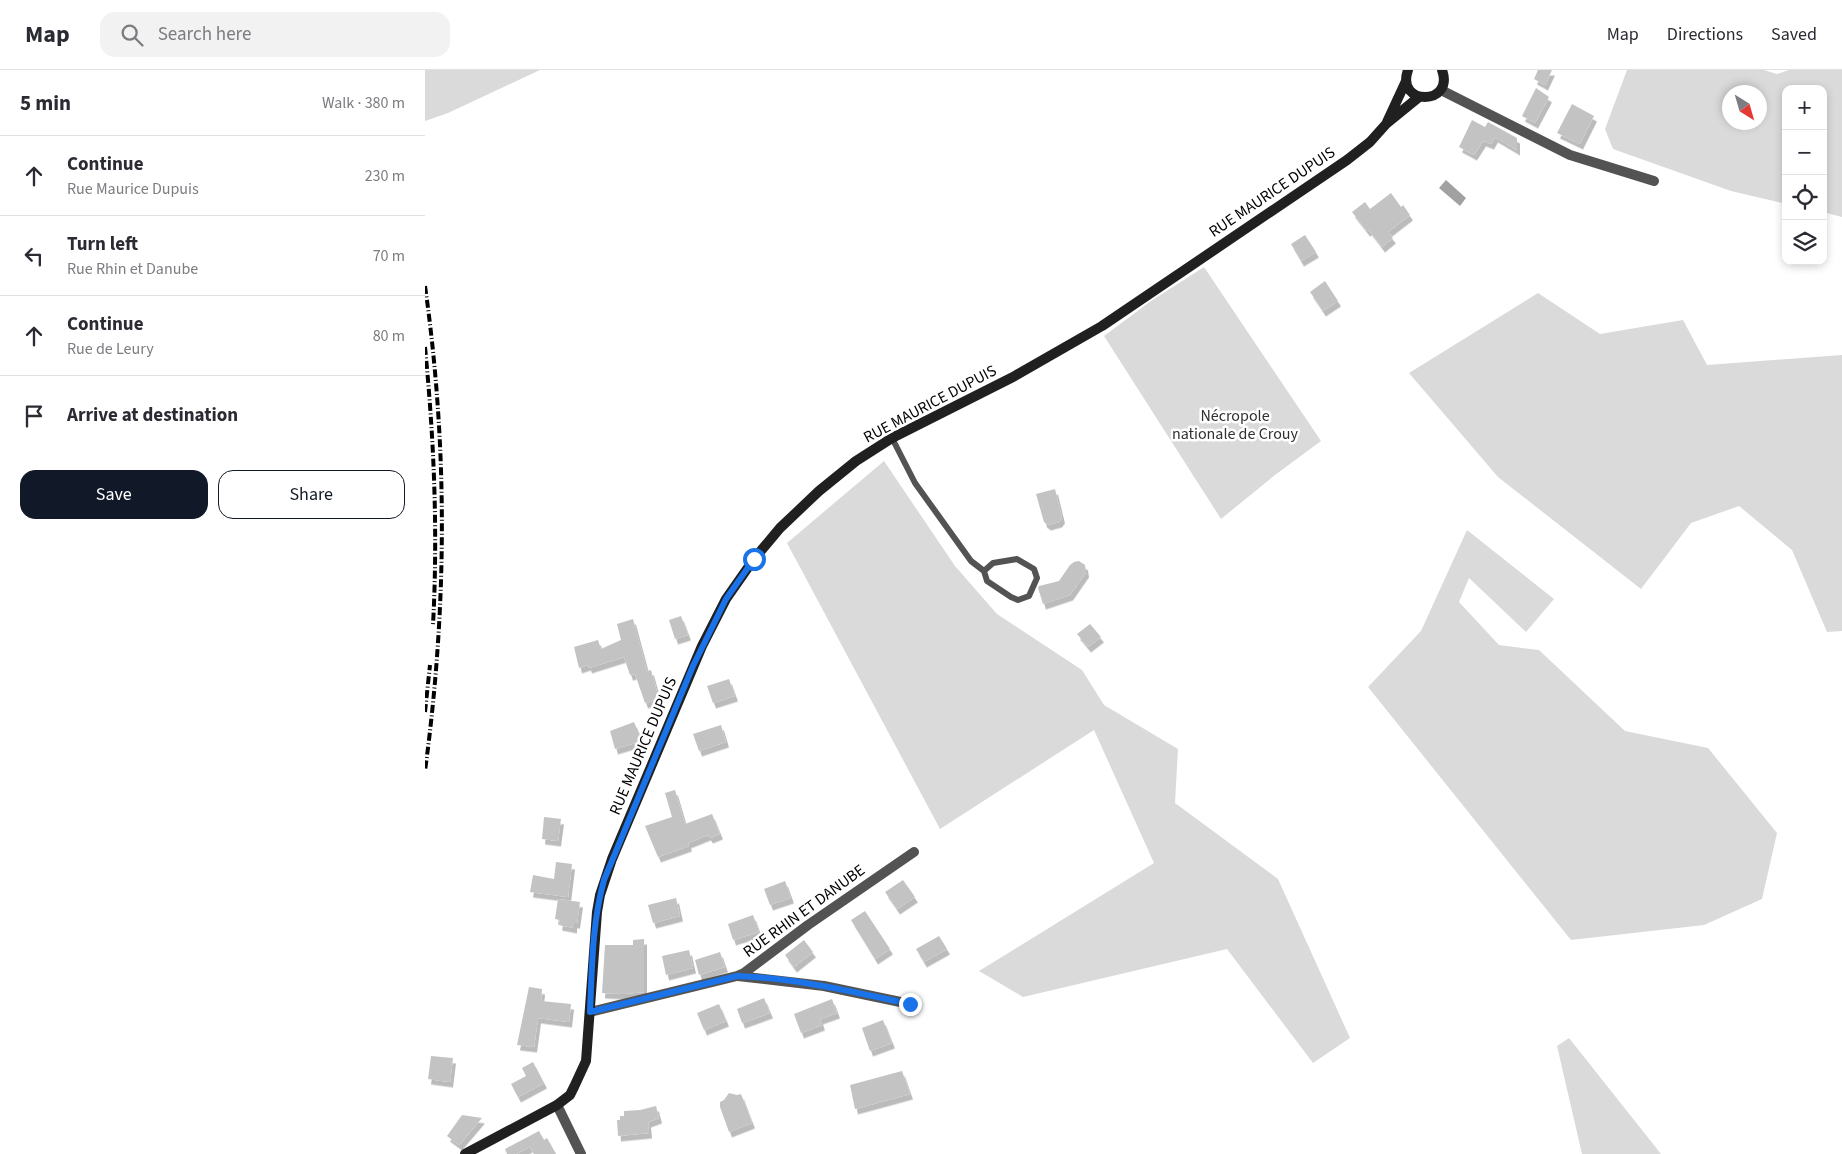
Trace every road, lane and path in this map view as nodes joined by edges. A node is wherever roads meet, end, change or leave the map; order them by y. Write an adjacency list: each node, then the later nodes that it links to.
1 (1442, 70): 3 (main road)
2 (1406, 74): 4 (main road); 5 (main road, RUE MAURICE DUPUIS)
3 (1441, 90): 4 (main road); 6 (street)
4 (1419, 97): 5 (main road, RUE MAURICE DUPUIS)
5 (1387, 123): 7 (main road, RUE MAURICE DUPUIS)
6 (1654, 181)
7 (892, 438): 8 (lane); 12 (main road, RUE MAURICE DUPUIS)
8 (984, 571): 8 (lane)
9 (914, 852): 10 (street, RUE RHIN ET DANUBE)
10 (737, 976): 11 (street); 12 (street, RUE RHIN ET DANUBE)
11 (910, 1004)
12 (590, 1012): 13 (main road, RUE MAURICE DUPUIS)
13 (557, 1106): 14 (main road, RUE MAURICE DUPUIS); 15 (street)
14 (465, 1154)
15 (581, 1154)

